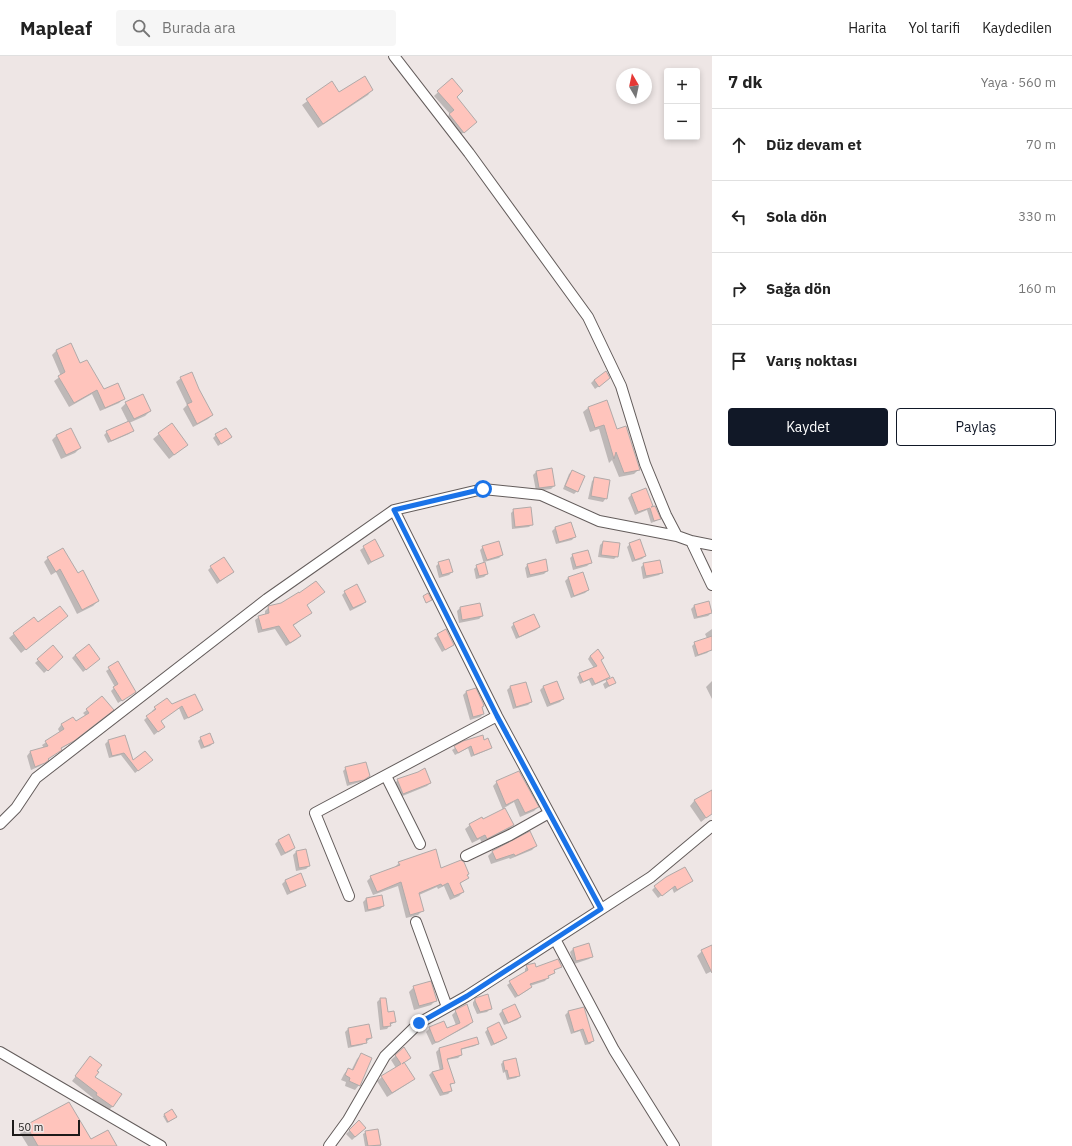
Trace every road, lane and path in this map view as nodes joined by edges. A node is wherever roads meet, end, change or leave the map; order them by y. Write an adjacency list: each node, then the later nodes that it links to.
1 (394, 56): 3 (street)
2 (394, 510): 3 (street); 7 (street); 10 (street)
3 (677, 536): 4 (street)
4 (691, 541): 5 (street); 6 (street)
5 (712, 545)
6 (712, 585)
7 (497, 716): 8 (street); 9 (street)
8 (386, 776): 12 (street); 14 (street)
9 (550, 813): 13 (street); 15 (street)
10 (0, 824)
11 (712, 826): 15 (street)
12 (420, 844)
13 (466, 856)
14 (349, 896)
15 (601, 909): 17 (street)
16 (416, 922): 18 (street)
17 (555, 938): 18 (street); 22 (street)
18 (448, 1007): 21 (street)
19 (0, 1052): 20 (street)
20 (161, 1146)
21 (329, 1146)
22 (674, 1146)

